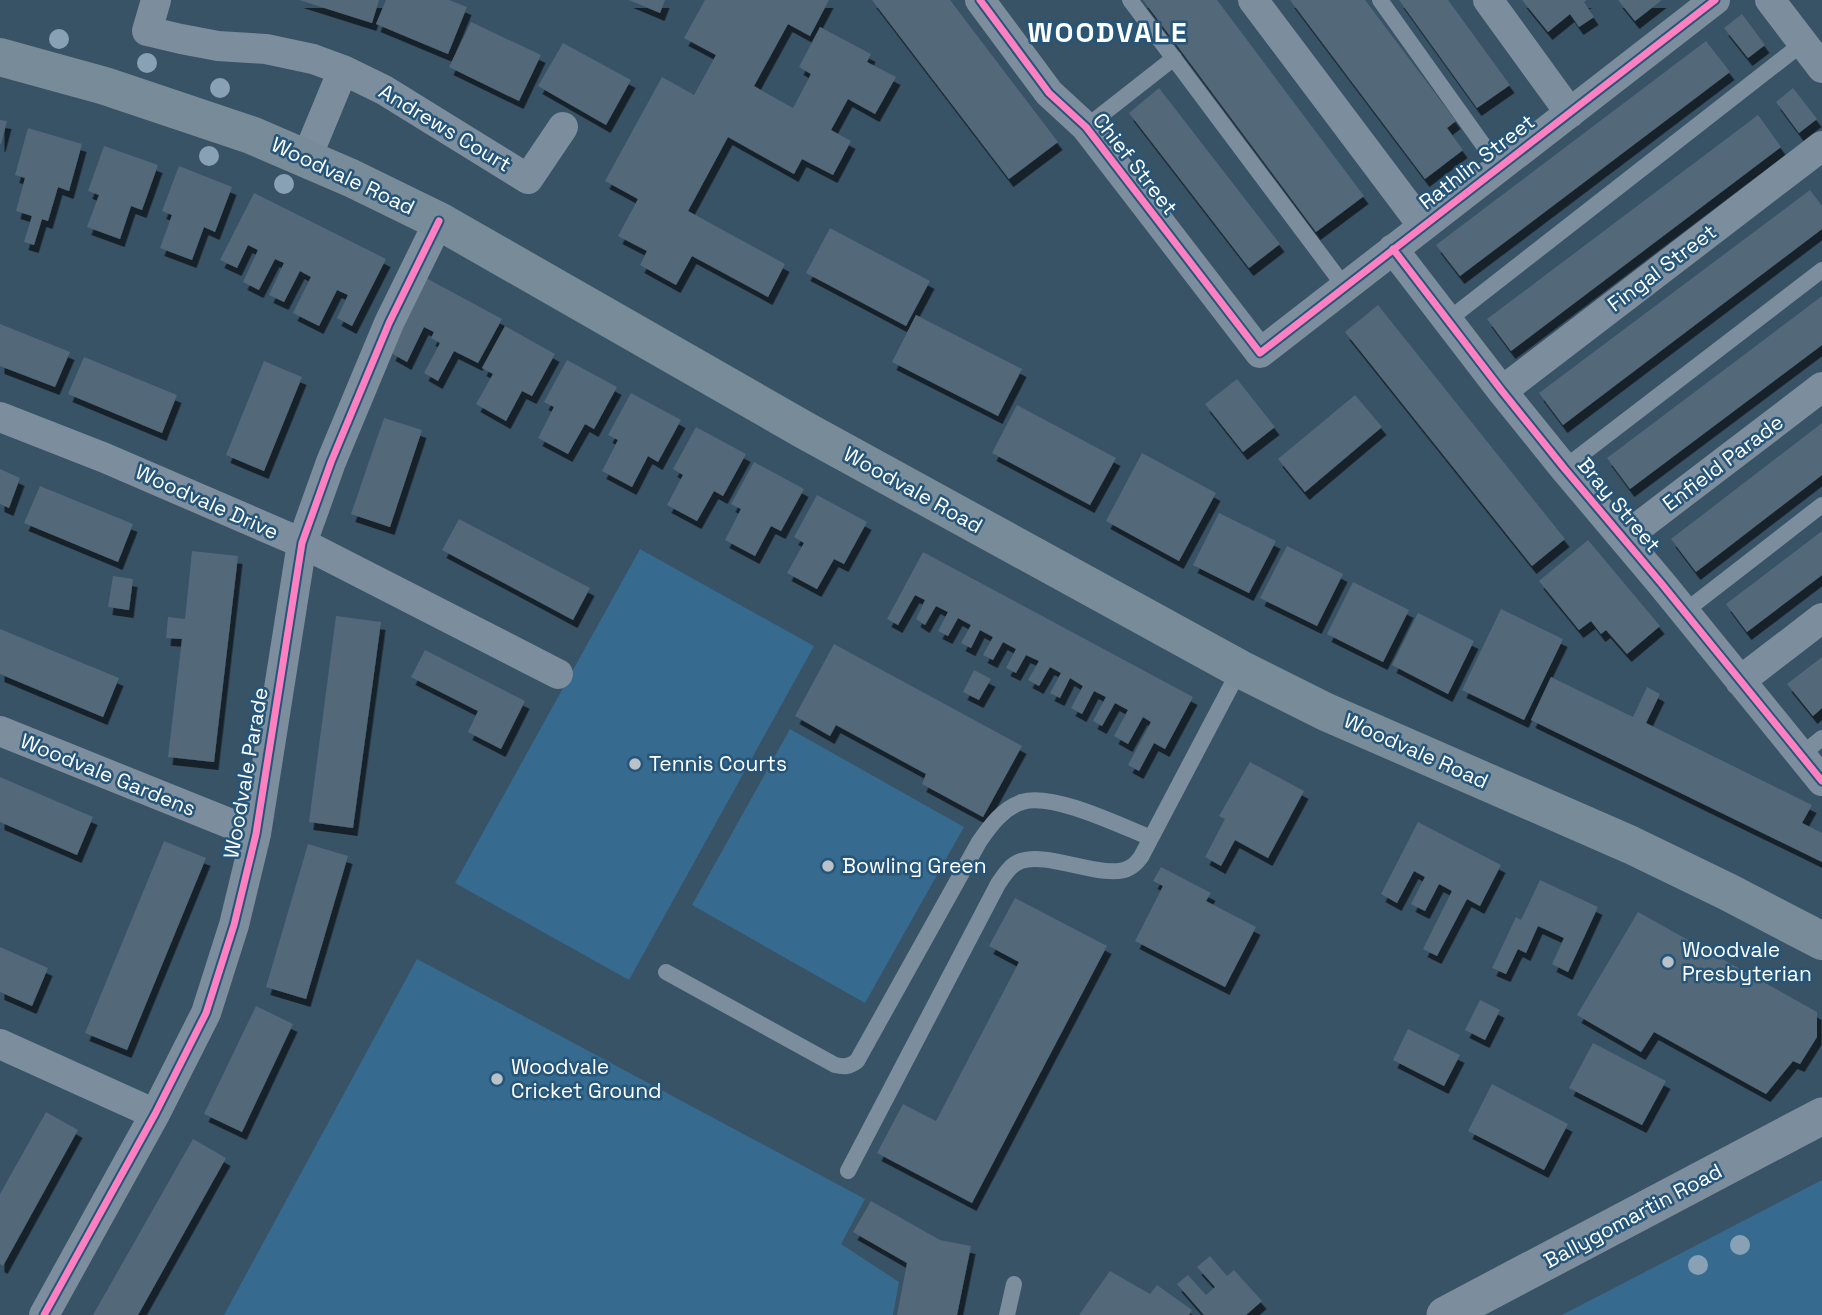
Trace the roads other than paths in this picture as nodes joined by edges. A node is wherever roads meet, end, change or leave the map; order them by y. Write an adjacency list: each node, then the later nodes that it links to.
1 (156, 0): 13 (street, Andrews Court)
2 (980, 0): 16 (street, Chief Street)
3 (1130, 0): 11 (lane)
4 (1253, 0): 21 (street)
5 (1380, 0): 19 (lane)
6 (1488, 0): 14 (street)
7 (1715, 0): 14 (street, Rathlin Street)
8 (1770, 0): 9 (street)
9 (1803, 43): 12 (street); 25 (lane)
10 (0, 57): 18 (main road, Woodvale Road)
11 (1174, 58): 16 (lane); 24 (lane)
12 (1822, 68)
13 (343, 70): 15 (street, Andrews Court); 18 (street)
14 (1570, 113): 19 (street, Rathlin Street)
15 (563, 127)
16 (1086, 127): 26 (street, Chief Street)
17 (1822, 146): 28 (street, Fingal Street)
18 (307, 158): 20 (main road, Woodvale Road)
19 (1499, 167): 21 (street, Rathlin Street)
20 (439, 221): 33 (street, Woodvale Parade); 36 (main road, Woodvale Road)
21 (1423, 226): 22 (street, Rathlin Street)
22 (1393, 249): 24 (street, Rathlin Street); 25 (street, Bray Street)
23 (1822, 270): 30 (lane)
24 (1344, 286): 26 (street, Rathlin Street)
25 (1448, 320): 28 (street, Bray Street)
26 (1260, 352)
27 (1822, 387): 32 (street, Enfield Parade)
28 (1502, 391): 30 (street, Bray Street)
29 (0, 417): 33 (street, Woodvale Drive)
30 (1563, 468): 32 (street, Bray Street)
31 (1822, 505): 34 (lane)
32 (1624, 538): 34 (street, Bray Street)
33 (302, 543): 37 (street, Woodvale Drive); 42 (street, Woodvale Parade)
34 (1684, 612): 38 (street, Bray Street)
35 (1822, 618): 38 (street)
36 (1240, 669): 43 (lane); 44 (main road, Woodvale Road)
37 (558, 674)
38 (1740, 681): 40 (street, Bray Street)
39 (0, 732): 42 (street, Woodvale Gardens)
40 (1811, 747): 41 (street, Bray Street)
41 (1822, 781)
42 (256, 834): 47 (street, Woodvale Parade)
43 (1151, 838): 45 (lane); 49 (lane)
44 (1822, 941)
45 (666, 972)
46 (0, 1044): 47 (street)
47 (155, 1114): 51 (street, Woodvale Parade)
48 (1822, 1116): 53 (street, Ballygomartin Road)
49 (848, 1171)
50 (1014, 1284): 52 (lane)
51 (44, 1315)
52 (1007, 1315)
53 (1445, 1315)

